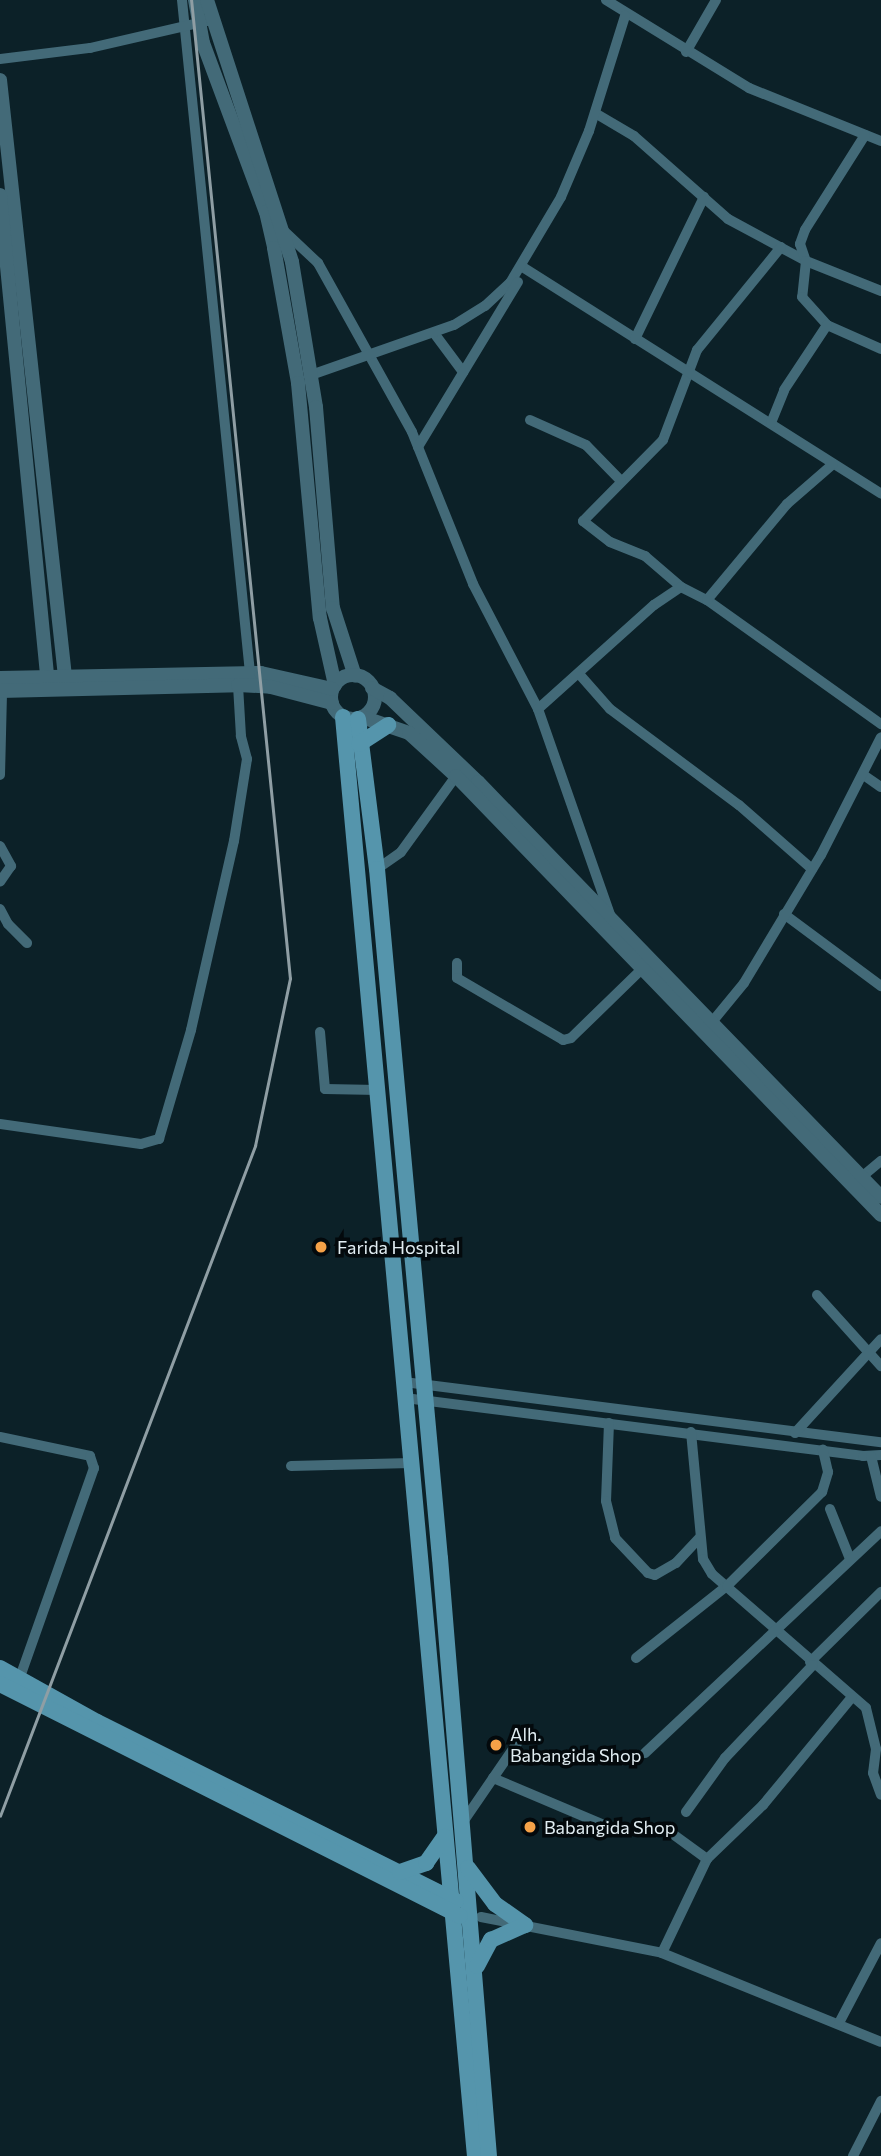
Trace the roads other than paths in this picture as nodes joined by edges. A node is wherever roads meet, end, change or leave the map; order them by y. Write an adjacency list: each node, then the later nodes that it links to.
1 (182, 0): 7 (street)
2 (195, 0): 7 (street)
3 (207, 0): 7 (street)
4 (716, 0): 8 (street)
5 (612, 2): 6 (street)
6 (625, 16): 8 (street); 11 (street)
7 (198, 23): 9 (street); 16 (street); 37 (street); 45 (street)
8 (686, 52): 12 (street)
9 (0, 59)
10 (0, 80): 40 (street)
11 (595, 113): 15 (street); 19 (street)
12 (865, 135): 13 (street); 18 (street)
13 (881, 141)
14 (0, 195): 39 (street)
15 (704, 197): 17 (street); 23 (street)
16 (284, 231): 25 (street); 28 (street)
17 (781, 247): 18 (street); 26 (street)
18 (806, 261): 20 (street); 21 (street)
19 (524, 267): 22 (street); 23 (street); 27 (street)
20 (881, 291)
21 (827, 324): 24 (street); 30 (street)
22 (434, 333): 25 (street); 27 (street)
23 (635, 339): 26 (street)
24 (881, 349)
25 (373, 356): 28 (street); 31 (street)
26 (686, 370): 30 (street); 33 (street)
27 (463, 372): 31 (street)
28 (311, 375): 41 (street)
29 (530, 420): 33 (street)
30 (771, 423): 32 (street)
31 (418, 447): 46 (street)
32 (832, 464): 34 (street); 36 (street)
33 (621, 481): 35 (street)
34 (881, 494)
35 (681, 587): 36 (street); 38 (street)
36 (706, 600): 48 (street)
37 (250, 673): 40 (street); 45 (street)
38 (580, 675): 46 (street); 58 (street)
39 (47, 676): 40 (street); 43 (street)
40 (65, 676)
41 (355, 676): 44 (street); 45 (street)
42 (238, 685): 43 (street); 45 (street); 70 (street)
43 (1, 687): 52 (street)
44 (372, 688): 47 (street); 62 (street)
45 (333, 693): 47 (street)
46 (538, 709): 62 (street)
47 (354, 718): 49 (street); 51 (main road); 69 (main road)
48 (881, 724)
49 (388, 725): 51 (main road); 53 (street)
50 (881, 737): 54 (street)
51 (359, 744): 57 (main road)
52 (0, 775)
53 (456, 776): 57 (street); 65 (street)
54 (865, 776): 55 (street); 58 (street)
55 (881, 787)
56 (0, 846): 59 (street)
57 (377, 869): 80 (main road)
58 (812, 869): 61 (street)
59 (0, 882)
60 (0, 909): 63 (street)
61 (784, 914): 66 (street); 67 (street)
62 (611, 917): 67 (street)
63 (27, 943)
64 (457, 963): 65 (street)
65 (643, 968): 72 (street)
66 (881, 986)
67 (712, 1022): 72 (street)
68 (320, 1032): 69 (street)
69 (378, 1090): 79 (main road)
70 (0, 1124)
71 (881, 1161): 72 (street)
72 (858, 1180): 73 (street); 74 (street)
73 (881, 1196)
74 (881, 1215)
75 (817, 1295): 77 (street)
76 (881, 1339): 77 (street)
77 (868, 1352): 78 (street); 83 (street)
78 (881, 1366)
79 (404, 1390): 80 (street); 80 (street); 88 (main road)
80 (424, 1391): 81 (street); 83 (street); 109 (main road)
81 (609, 1423): 82 (street); 93 (street)
82 (691, 1432): 86 (street); 93 (street)
83 (795, 1433): 85 (street)
84 (0, 1437): 101 (street)
85 (881, 1442)
86 (823, 1450): 87 (street); 95 (street)
87 (876, 1456): 90 (street)
88 (411, 1463): 89 (street); 112 (main road)
89 (292, 1466)
90 (881, 1497)
91 (830, 1509): 94 (street)
92 (881, 1531): 94 (street)
93 (699, 1538): 95 (street)
94 (850, 1559): 97 (street)
95 (727, 1586): 97 (street); 98 (street)
96 (881, 1592): 99 (street)
97 (776, 1628): 99 (street); 105 (street)
98 (636, 1658)
99 (812, 1663): 103 (street); 108 (street)
100 (0, 1668): 101 (main road)
101 (19, 1679): 115 (main road)
102 (0, 1684): 116 (main road)
103 (852, 1697): 107 (street); 114 (street)
104 (524, 1733): 106 (street)
105 (645, 1753)
106 (493, 1778): 109 (street); 110 (street)
107 (881, 1795)
108 (685, 1812)
109 (463, 1822): 113 (main road)
110 (609, 1827)
111 (670, 1832): 114 (street)
112 (444, 1833): 115 (main road); 116 (main road)
113 (464, 1854): 117 (main road); 118 (main road)
114 (710, 1856): 120 (street)
115 (400, 1872): 116 (main road)
116 (452, 1906): 117 (main road); 126 (main road)
117 (474, 1915): 118 (street); 121 (main road)
118 (525, 1925): 120 (street); 121 (main road)
119 (881, 1943): 122 (street)
120 (662, 1953): 122 (street)
121 (475, 1977): 127 (main road)
122 (839, 2023): 123 (street)
123 (881, 2042)
124 (881, 2101): 125 (street)
125 (856, 2154)
126 (475, 2156)
127 (489, 2156)

